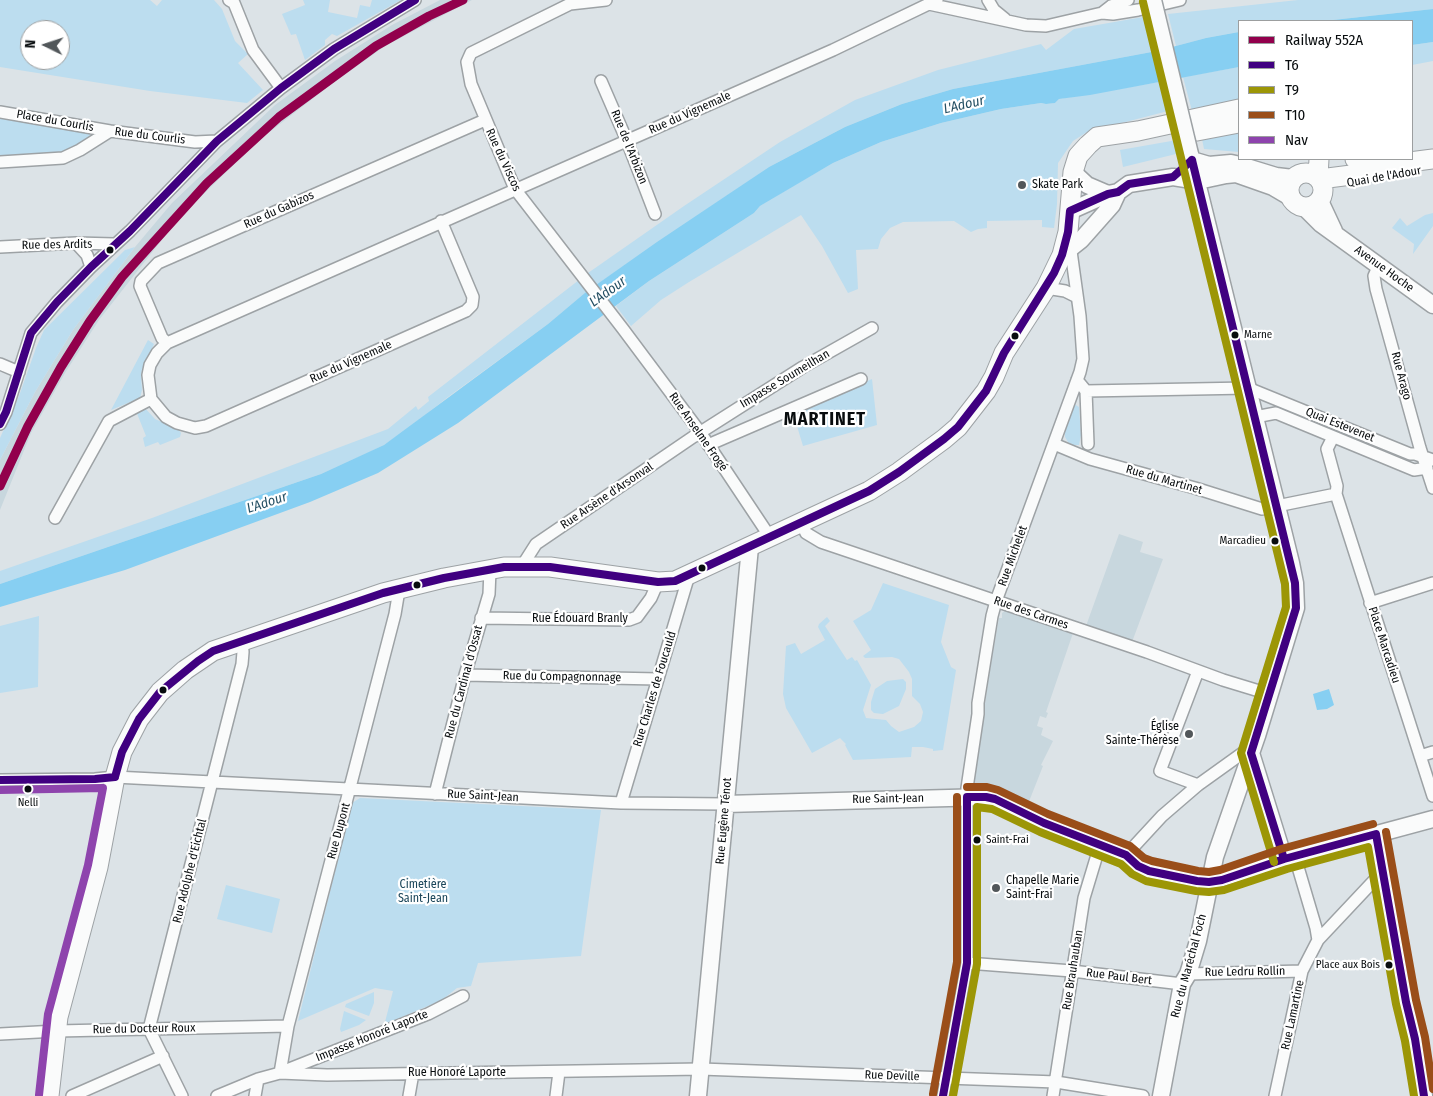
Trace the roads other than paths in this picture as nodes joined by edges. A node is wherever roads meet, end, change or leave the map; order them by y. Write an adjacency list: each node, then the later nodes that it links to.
1 (229, 0): 12 (street)
2 (416, 0): 12 (street)
3 (606, 0): 15 (street, Rue du Viscos)
4 (988, 0): 10 (street)
5 (1128, 0): 9 (street)
6 (1153, 0): 21 (street, bridge)
7 (1180, 0): 9 (street)
8 (933, 2): 10 (street); 19 (street, Rue du Vignemale)
9 (1102, 13): 10 (street)
10 (1007, 20)
11 (601, 81): 19 (street, Rue de l'Arbizon)
12 (281, 88): 18 (street)
13 (1238, 109): 20 (main road)
14 (0, 112): 17 (street, Place du Courlis)
15 (485, 120): 31 (street, Rue du Viscos); 47 (street, Rue du Gabizos)
16 (1238, 123): 20 (main road)
17 (110, 131): 18 (street, Rue du Courlis); 24 (street, Rue du Courlis)
18 (217, 141): 37 (street)
19 (627, 141): 31 (street, Rue du Vignemale); 34 (street, Rue de l'Arbizon)
20 (1088, 145): 27 (main road)
21 (1191, 157): 28 (street); 29 (street); 30 (street)
22 (1433, 158): 25 (main road, Quai de l'Adour)
23 (1360, 160): 25 (main road)
24 (0, 162)
25 (1386, 165): 30 (main road)
26 (1433, 169): 30 (main road, Quai de l'Adour)
27 (1072, 172): 32 (street); 33 (main road)
28 (1173, 177): 29 (street); 32 (street)
29 (1198, 181): 30 (street, Avenue Hoche); 52 (street)
30 (1312, 182): 40 (street, Avenue Hoche)
31 (515, 189): 35 (street, Rue du Vignemale); 46 (street, Rue du Viscos)
32 (1113, 193): 33 (street); 38 (street)
33 (1070, 211): 38 (main road)
34 (656, 214)
35 (441, 221): 47 (street, Rue du Vignemale); 54 (street, Rue du Vignemale)
36 (76, 243): 37 (street, Rue des Ardits); 39 (street, Rue des Ardits); 41 (street)
37 (114, 244): 41 (street)
38 (1067, 245): 42 (main road); 43 (street, Rue Michelet)
39 (0, 247)
40 (1379, 265): 44 (street, Avenue Hoche); 62 (street, Rue Arago)
41 (91, 267): 49 (street)
42 (1046, 288): 43 (street); 67 (main road)
43 (1077, 297): 51 (street, Rue Michelet)
44 (1433, 305)
45 (872, 328): 57 (street, Impasse Soumeilhan)
46 (623, 329): 57 (street, Rue Anselme Frogé)
47 (167, 343): 54 (street, Rue du Vignemale)
48 (0, 364): 49 (street)
49 (19, 372): 56 (street)
50 (861, 380): 61 (street)
51 (1077, 380): 53 (street); 59 (street, Rue Michelet)
52 (1248, 388): 53 (street); 55 (street); 62 (street, Quai Estevenet)
53 (1086, 391): 60 (street)
54 (151, 399): 66 (street)
55 (1256, 417): 58 (street, Quai Estevenet); 65 (street)
56 (0, 424)
57 (700, 432): 61 (street, Rue Anselme Frogé); 70 (street, Rue Arsène d'Arsonval)
58 (1333, 437): 62 (street, Quai Estevenet); 64 (street, Place Marcadieu)
59 (1054, 444): 65 (street, Rue du Martinet); 76 (street, Rue Michelet)
60 (1088, 444)
61 (708, 445): 68 (street, Rue Anselme Frogé)
62 (1428, 462): 63 (street, Rue Arago)
63 (1433, 488)
64 (1336, 494): 65 (street); 77 (street, Place Marcadieu)
65 (1276, 506): 83 (street)
66 (54, 518)
67 (801, 522): 68 (main road); 76 (street, Rue des Carmes)
68 (770, 536): 69 (main road)
69 (750, 547): 72 (main road); 96 (street, Rue Eugène Ténot)
70 (522, 566): 71 (main road); 73 (main road)
71 (490, 570): 75 (main road); 78 (street, Rue du Cardinal d'Ossat)
72 (690, 575): 73 (main road); 82 (street, Rue Charles de Foucauld)
73 (658, 582): 78 (street, Rue Édouard Branly)
74 (1433, 584): 77 (street)
75 (399, 590): 79 (main road); 91 (street, Rue Dupont)
76 (996, 601): 80 (street, Rue des Carmes); 94 (street, Rue Michelet)
77 (1370, 602): 86 (street, Place Marcadieu)
78 (481, 618): 81 (street, Rue du Cardinal d'Ossat)
79 (242, 640): 87 (main road); 89 (street, Rue Adolphe d'Eichtal)
80 (1198, 671): 83 (street, Rue des Carmes); 90 (street)
81 (465, 675): 82 (street, Rue du Compagnonnage); 92 (street, Rue du Cardinal d'Ossat)
82 (658, 679): 95 (street, Rue Charles de Foucauld)
83 (1269, 694): 85 (street)
84 (1433, 752): 86 (street)
85 (1251, 753): 90 (street); 101 (street); 103 (street, Rue du Maréchal Foch)
86 (1420, 756): 93 (street, Place Marcadieu)
87 (115, 777): 88 (street, Rue Saint-Jean); 89 (street, Rue Saint-Jean); 112 (main road)
88 (0, 780)
89 (213, 782): 91 (street, Rue Saint-Jean); 111 (street, Rue Adolphe d'Eichtal)
90 (1194, 788): 100 (street)
91 (350, 790): 92 (street, Rue Saint-Jean); 110 (street, Rue Dupont)
92 (435, 794): 95 (street, Rue Saint-Jean)
93 (1433, 796)
94 (967, 797): 96 (street, Rue Saint-Jean); 99 (street, Rue Saint-Jean); 105 (street, Rue Michelet)
95 (621, 803): 96 (street, Rue Saint-Jean)
96 (726, 804): 115 (street, Rue Eugène Ténot)
97 (1433, 819): 98 (street)
98 (1376, 834): 101 (street); 102 (street)
99 (1100, 845): 100 (street, Rue Saint-Jean); 106 (street, Rue Brauhauban)
100 (1126, 855): 103 (street, Rue Saint-Jean)
101 (1290, 858): 103 (street); 104 (street)
102 (1382, 872): 104 (street, Rue Lamartine); 135 (street)
103 (1210, 882): 108 (street, Rue du Maréchal Foch)
104 (1318, 940): 107 (street, Rue Lamartine)
105 (966, 963): 106 (street, Rue Paul Bert); 120 (street, Rue Michelet)
106 (1072, 971): 108 (street, Rue Paul Bert); 121 (street, Rue Brauhauban)
107 (1302, 971): 108 (street, Rue Ledru Rollin); 134 (street, Rue Lamartine)
108 (1185, 979): 133 (street, Rue du Maréchal Foch)
109 (463, 996): 117 (street, Impasse Honoré Laporte)
110 (288, 1026): 111 (street, Rue du Docteur Roux); 117 (street, Rue Dupont)
111 (150, 1029): 112 (street, Rue du Docteur Roux); 114 (street)
112 (57, 1031): 113 (street, Rue du Docteur Roux); 122 (main road)
113 (0, 1034)
114 (163, 1056): 123 (street); 124 (street)
115 (701, 1069): 116 (street, Rue Honoré Laporte); 120 (street, Rue Deville); 129 (street, Rue Eugène Ténot)
116 (559, 1072): 118 (street, Rue Honoré Laporte); 128 (street)
117 (280, 1073): 118 (street, Rue Honoré Laporte); 119 (street, Rue Honoré Laporte)
118 (413, 1073): 127 (street)
119 (258, 1078): 125 (street, Rue Honoré Laporte); 126 (street)
120 (946, 1078): 121 (street, Rue Deville); 130 (street, Rue Michelet)
121 (1056, 1082): 131 (street, Rue Brauhauban); 132 (street, Rue Deville)
122 (49, 1096)
123 (72, 1096)
124 (182, 1096)
125 (217, 1096)
126 (255, 1096)
127 (409, 1096)
128 (556, 1096)
129 (698, 1096)
130 (943, 1096)
131 (1053, 1096)
132 (1143, 1096)
133 (1161, 1096)
134 (1274, 1096)
135 (1424, 1096)

